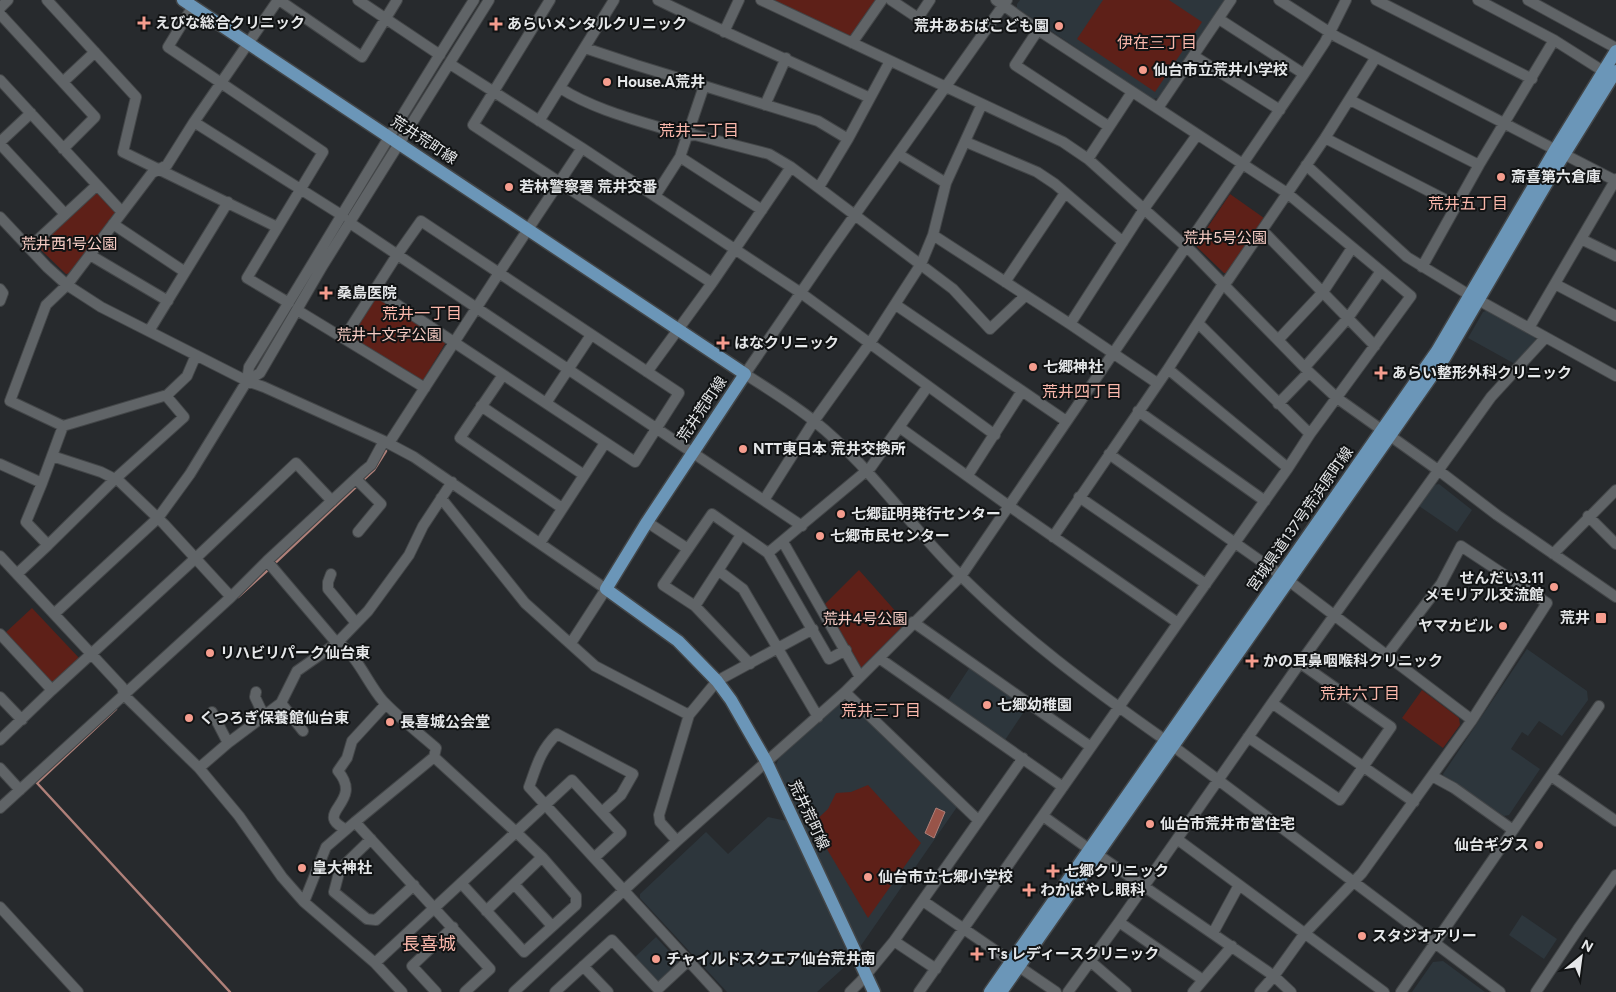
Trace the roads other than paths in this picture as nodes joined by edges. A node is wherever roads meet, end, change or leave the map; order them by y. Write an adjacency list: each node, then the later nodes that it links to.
1 (8, 0): 24 (street)
2 (47, 0): 36 (street)
3 (278, 0): 26 (street); 32 (street)
4 (358, 0): 26 (street)
5 (398, 0): 26 (street)
6 (474, 0): 37 (street)
7 (489, 0): 42 (street)
8 (550, 0): 52 (street)
9 (614, 0): 34 (street)
10 (658, 0): 29 (street)
11 (740, 0): 29 (street)
12 (761, 0): 33 (street)
13 (882, 0): 33 (street)
14 (891, 0): 15 (street)
15 (930, 0)
16 (1231, 0): 27 (street)
17 (1279, 0): 30 (street)
18 (1346, 0): 30 (street)
19 (1376, 0): 45 (street)
20 (1478, 0): 31 (street)
21 (1528, 0): 35 (street)
22 (1002, 2): 28 (street); 50 (street)
23 (188, 3): 32 (main road, 荒井荒町線); 48 (street)
24 (0, 8)
25 (0, 14): 47 (street)
26 (386, 19): 37 (street)
27 (1219, 19): 38 (street); 43 (street)
28 (1038, 30): 53 (street); 64 (street)
29 (724, 32): 40 (street)
30 (1330, 32): 39 (street); 43 (street)
31 (1554, 40): 44 (street); 45 (street)
32 (249, 43): 48 (street); 69 (main road, 荒井荒町線)
33 (852, 43): 41 (street)
34 (585, 48): 49 (street); 51 (street)
35 (1616, 49): 44 (main road, 宮城県道137号荒浜原町線)
36 (95, 52): 47 (street); 82 (street)
37 (440, 55): 69 (street)
38 (1194, 56): 58 (street); 59 (street)
39 (1376, 57): 55 (street); 63 (street)
40 (786, 58): 54 (street); 57 (street)
41 (890, 61): 50 (street); 54 (street)
42 (450, 64): 52 (street); 69 (street)
43 (1304, 74): 59 (street)
44 (1612, 74): 74 (main road, 宮城県道137号荒浜原町線)
45 (1532, 78): 63 (street)
46 (0, 80): 60 (street)
47 (63, 82): 73 (street)
48 (222, 83): 62 (street); 88 (street)
49 (704, 86): 57 (street); 66 (street)
50 (944, 86): 56 (street); 75 (street)
51 (560, 88): 61 (street); 66 (street)
52 (492, 92): 61 (street); 84 (street)
53 (1132, 92): 58 (street); 64 (street)
54 (870, 98): 68 (street)
55 (1350, 100): 67 (street); 80 (street)
56 (982, 104): 70 (street); 77 (street)
57 (765, 105): 68 (street)
58 (1158, 108): 65 (street)
59 (1280, 110): 78 (street)
60 (31, 113): 71 (street); 73 (street)
61 (539, 121): 72 (street)
62 (194, 122): 82 (street); 88 (street)
63 (1504, 123): 74 (street); 80 (street)
64 (1108, 126): 77 (street)
65 (1197, 135): 78 (street); 95 (street)
66 (687, 136): 76 (street); 81 (street)
67 (1325, 138): 79 (street); 93 (street)
68 (848, 139): 87 (street)
69 (394, 140): 100 (street); 103 (main road, 荒井荒町線)
70 (966, 142): 85 (street); 89 (street)
71 (0, 143): 97 (street)
72 (582, 148): 84 (street); 91 (street)
73 (63, 149): 86 (street)
74 (1560, 152): 83 (street); 130 (main road, 宮城県道137号荒浜原町線)
75 (898, 154): 85 (street); 98 (street)
76 (680, 157): 91 (street); 94 (street)
77 (1088, 159): 95 (street)
78 (1243, 164): 90 (street); 108 (street)
79 (1306, 165): 90 (street); 116 (street)
80 (1479, 165): 93 (street)
81 (791, 167): 87 (street); 94 (street)
82 (159, 169): 92 (street); 96 (street)
83 (1616, 180): 106 (street)
84 (560, 182): 103 (street); 121 (street)
85 (946, 183): 105 (street)
86 (97, 185): 96 (street); 97 (street)
87 (819, 187): 98 (street)
88 (300, 190): 100 (street); 102 (street)
89 (1065, 193): 107 (street); 120 (street)
90 (1287, 194): 104 (street); 110 (street)
91 (655, 196): 111 (street)
92 (228, 202): 102 (street); 118 (street)
93 (1456, 205): 116 (street)
94 (762, 210): 111 (street)
95 (1144, 210): 107 (street); 108 (street)
96 (122, 212): 101 (street)
97 (65, 214): 109 (street)
98 (855, 215): 115 (street); 127 (street)
99 (0, 216): 109 (street)
100 (347, 220): 113 (street); 134 (street)
101 (113, 224): 112 (street); 118 (street)
102 (277, 227): 134 (street)
103 (528, 228): 119 (street); 140 (main road, 荒井荒町線)
104 (1262, 230): 122 (street); 128 (street)
105 (932, 235): 115 (street); 120 (street)
106 (1582, 239): 114 (street); 123 (street)
107 (1124, 242): 139 (street)
108 (1187, 246): 122 (street); 150 (street)
109 (29, 248): 124 (street)
110 (1352, 248): 117 (street); 128 (street)
111 (736, 249): 121 (street); 127 (street)
112 (90, 254): 124 (street); 131 (street)
113 (397, 255): 119 (street); 126 (street); 135 (street)
114 (1616, 256)
115 (921, 264): 129 (street); 133 (street)
116 (1422, 267): 130 (street)
117 (1381, 271): 137 (street); 149 (street)
118 (185, 272): 131 (street)
119 (499, 273): 135 (street); 143 (street)
120 (1005, 282): 129 (street)
121 (712, 283): 140 (street)
122 (1223, 284): 138 (street); 146 (street)
123 (1555, 284): 136 (street); 141 (street)
124 (67, 285): 142 (street); 167 (street)
125 (0, 289): 132 (street)
126 (376, 290): 144 (street); 147 (street)
127 (801, 292): 148 (street); 156 (street)
128 (1323, 292): 137 (street); 146 (street)
129 (1025, 296): 139 (street)
130 (1475, 299): 141 (street); 177 (main road, 宮城県道137号荒浜原町線)
131 (168, 301): 142 (street)
132 (0, 302)
133 (896, 305): 148 (street); 163 (street)
134 (293, 307): 144 (street); 159 (street)
135 (477, 308): 147 (street); 153 (street)
136 (1616, 316)
137 (1348, 318): 149 (street); 154 (street)
138 (1198, 323): 152 (street); 169 (street)
139 (1070, 324): 150 (street)
140 (678, 328): 155 (street); 156 (main road, 荒井荒町線)
141 (1529, 328): 145 (street)
142 (149, 331): 151 (street)
143 (591, 335): 153 (street); 155 (street)
144 (344, 338): 162 (street)
145 (1545, 338): 158 (street); 187 (street)
146 (1278, 340): 154 (street)
147 (454, 343): 157 (street); 162 (street)
148 (870, 343): 161 (street); 172 (street)
149 (1375, 346): 166 (street)
150 (1112, 354): 160 (street); 173 (street)
151 (196, 355): 159 (street); 164 (street)
152 (1168, 369): 160 (street); 186 (street)
153 (569, 370): 168 (street); 176 (street)
154 (1307, 370): 166 (street); 169 (street)
155 (647, 372): 176 (street)
156 (745, 374): 172 (street); 182 (main road, 荒井荒町線)
157 (503, 375): 168 (street); 170 (street)
158 (1616, 376)
159 (247, 381): 180 (street); 204 (street)
160 (1157, 384): 171 (street)
161 (928, 386): 175 (street); 179 (street)
162 (425, 388): 180 (street)
163 (1022, 391): 173 (street); 179 (street)
164 (167, 395): 174 (street); 191 (street)
165 (0, 396): 167 (street)
166 (1337, 398): 177 (street); 178 (street)
167 (10, 401): 174 (street)
168 (546, 403): 181 (street)
169 (1278, 404): 178 (street)
170 (481, 406): 189 (street); 202 (street)
171 (1138, 412): 183 (street); 200 (street)
172 (814, 421): 188 (street); 198 (street)
173 (1066, 421): 201 (street)
174 (63, 426): 184 (street)
175 (899, 427): 188 (street); 190 (street)
176 (657, 429): 181 (street); 182 (street)
177 (1386, 433): 187 (street); 225 (main road, 宮城県道137号荒浜原町線)
178 (1310, 434): 186 (street)
179 (995, 435): 190 (street)
180 (386, 442): 192 (street); 194 (street)
181 (605, 443): 189 (street)
182 (692, 454): 198 (street); 205 (main road, 荒井荒町線)
183 (1109, 454): 196 (street); 211 (street)
184 (52, 456): 191 (street); 193 (street)
185 (0, 464): 193 (street)
186 (1288, 468): 200 (street)
187 (1438, 470): 217 (street); 232 (street)
188 (866, 472): 206 (street); 224 (street)
189 (584, 475): 202 (street)
190 (968, 475): 201 (street)
191 (116, 478): 204 (street); 214 (street)
192 (356, 479): 199 (street); 207 (street)
193 (42, 482): 214 (street)
194 (452, 482): 197 (street); 212 (street)
195 (1616, 490): 203 (street)
196 (1079, 497): 209 (street); 226 (street)
197 (441, 498): 234 (street); 239 (street)
198 (764, 500): 206 (street)
199 (332, 501): 219 (street); 220 (street)
200 (1264, 501): 211 (street)
201 (1009, 506): 209 (street); 224 (street)
202 (562, 508): 212 (street)
203 (1588, 516): 213 (street); 217 (street)
204 (158, 518): 219 (street); 231 (street)
205 (647, 522): 215 (street); 227 (main road, 荒井荒町線)
206 (802, 526): 210 (street)
207 (358, 532)
208 (742, 535): 215 (street); 216 (street); 221 (street)
209 (1053, 537): 235 (street)
210 (783, 542): 216 (street); 241 (street)
211 (1235, 542): 225 (street); 226 (street)
212 (540, 543): 227 (street)
213 (1616, 544)
214 (48, 545): 222 (street)
215 (688, 549): 230 (street)
216 (768, 554): 236 (street)
217 (1553, 554): 229 (street)
218 (0, 556): 222 (street)
219 (195, 559): 228 (street); 242 (street)
220 (270, 565): 228 (street); 238 (street)
221 (719, 571): 230 (street); 240 (street)
222 (17, 574): 231 (street)
223 (331, 574): 234 (street)
224 (961, 576): 233 (street); 258 (street)
225 (1285, 578): 232 (street); 269 (main road, 宮城県道137号荒浜原町線)
226 (1206, 584): 235 (street)
227 (606, 589): 239 (street); 248 (main road, 荒井荒町線)
228 (231, 597): 253 (street)
229 (1616, 597)
230 (695, 606): 246 (street)
231 (54, 614): 242 (street)
232 (1334, 615): 243 (street); 245 (street)
233 (913, 622): 244 (street); 270 (street)
234 (356, 623): 238 (street)
235 (1178, 623): 258 (street)
236 (813, 629): 240 (street); 241 (street)
237 (0, 634): 249 (street)
238 (337, 642): 254 (street); 256 (street)
239 (571, 643): 260 (street)
240 (778, 649): 246 (street); 262 (street)
241 (846, 650): 247 (street)
242 (92, 654): 249 (street); 253 (street)
243 (1387, 655): 264 (street); 264 (street)
244 (879, 658): 247 (street); 272 (street)
245 (1300, 663): 255 (street); 274 (street)
246 (750, 664): 248 (street)
247 (860, 677): 251 (street)
248 (717, 681): 260 (street); 273 (main road, 荒井荒町線)
249 (52, 690): 263 (street)
250 (256, 692): 261 (street)
251 (845, 692): 262 (street); 287 (street)
252 (0, 697): 263 (street)
253 (126, 697): 276 (street); 281 (street)
254 (281, 703): 261 (street); 265 (street)
255 (1272, 703): 266 (street); 274 (street)
256 (386, 704): 271 (street); 290 (street)
257 (1599, 706): 278 (street)
258 (1119, 707): 269 (street); 270 (street)
259 (212, 712): 268 (street)
260 (689, 715): 295 (street)
261 (264, 716): 268 (street)
262 (818, 717): 273 (street)
263 (22, 720): 267 (street)
264 (1472, 720): 277 (street)
265 (303, 730)
266 (1248, 737): 274 (street); 279 (street)
267 (0, 740)
268 (228, 743): 276 (street)
269 (1169, 743): 279 (street); 296 (main road, 宮城県道137号荒浜原町線)
270 (1091, 747): 280 (street)
271 (434, 757): 289 (street); 292 (street)
272 (1023, 758): 280 (street); 287 (street)
273 (766, 761): 295 (street); 327 (main road, 荒井荒町線)
274 (1364, 766): 282 (street)
275 (0, 768): 281 (street)
276 (198, 768): 308 (street)
277 (1432, 776): 282 (street); 291 (street)
278 (1551, 776): 288 (street); 291 (street)
279 (1218, 780): 294 (street); 300 (street)
280 (1063, 787): 286 (street)
281 (20, 790): 284 (street)
282 (1414, 802): 300 (street)
283 (545, 805): 285 (street); 285 (street); 292 (street); 298 (street)
284 (0, 808)
285 (602, 812): 298 (street)
286 (1043, 816): 296 (street); 315 (street)
287 (978, 820): 307 (street)
288 (1616, 821)
289 (355, 822): 290 (street); 293 (street)
290 (346, 830): 308 (street)
291 (1513, 830): 319 (street)
292 (516, 832): 297 (street); 301 (street)
293 (371, 839): 303 (street); 303 (street)
294 (1177, 839): 304 (street); 305 (street)
295 (677, 841): 306 (street)
296 (1093, 852): 305 (street); 324 (main road, 宮城県道137号荒浜原町線)
297 (542, 858): 302 (street); 313 (street)
298 (594, 858): 306 (street)
299 (1616, 875): 353 (street)
300 (1354, 881): 317 (street); 319 (street)
301 (460, 883): 310 (street); 311 (street)
302 (514, 884): 311 (street); 313 (street)
303 (414, 885): 310 (street)
304 (1239, 885): 316 (street); 317 (street)
305 (1144, 886): 312 (street); 316 (street)
306 (624, 891): 321 (street); 335 (street)
307 (923, 900): 315 (street); 318 (street)
308 (304, 902): 323 (street)
309 (0, 907): 331 (street)
310 (435, 907): 314 (street); 323 (street)
311 (486, 911): 313 (street)
312 (1119, 922): 322 (street); 329 (street)
313 (552, 926)
314 (454, 928): 333 (street); 334 (street)
315 (964, 929): 324 (street); 326 (street)
316 (1213, 933): 320 (street)
317 (1305, 933): 328 (street); 350 (street)
318 (894, 941): 326 (street); 327 (street)
319 (1435, 942): 351 (street); 352 (street)
320 (1232, 946): 328 (street); 329 (street)
321 (688, 961): 330 (street); 338 (street)
322 (1090, 961): 345 (street); 346 (street)
323 (375, 963): 332 (street)
324 (1015, 964): 342 (main road, 宮城県道137号荒浜原町線); 343 (main road, 宮城県道137号荒浜原町線); 344 (street)
325 (583, 966): 330 (street); 336 (street); 337 (street)
326 (936, 969): 341 (street)
327 (866, 975): 339 (street); 340 (main road, 荒井荒町線)
328 (1274, 976): 348 (street); 349 (street)
329 (1203, 980): 347 (street)
330 (659, 991)
331 (78, 992)
332 (402, 992)
333 (436, 992)
334 (465, 992)
335 (514, 992)
336 (555, 992)
337 (608, 992)
338 (717, 992)
339 (850, 992)
340 (874, 992)
341 (919, 992)
342 (990, 992)
343 (1001, 992)
344 (1056, 992)
345 (1068, 992)
346 (1126, 992)
347 (1193, 992)
348 (1260, 992)
349 (1291, 992)
350 (1384, 992)
351 (1401, 992)
352 (1500, 992)
353 (1536, 992)

